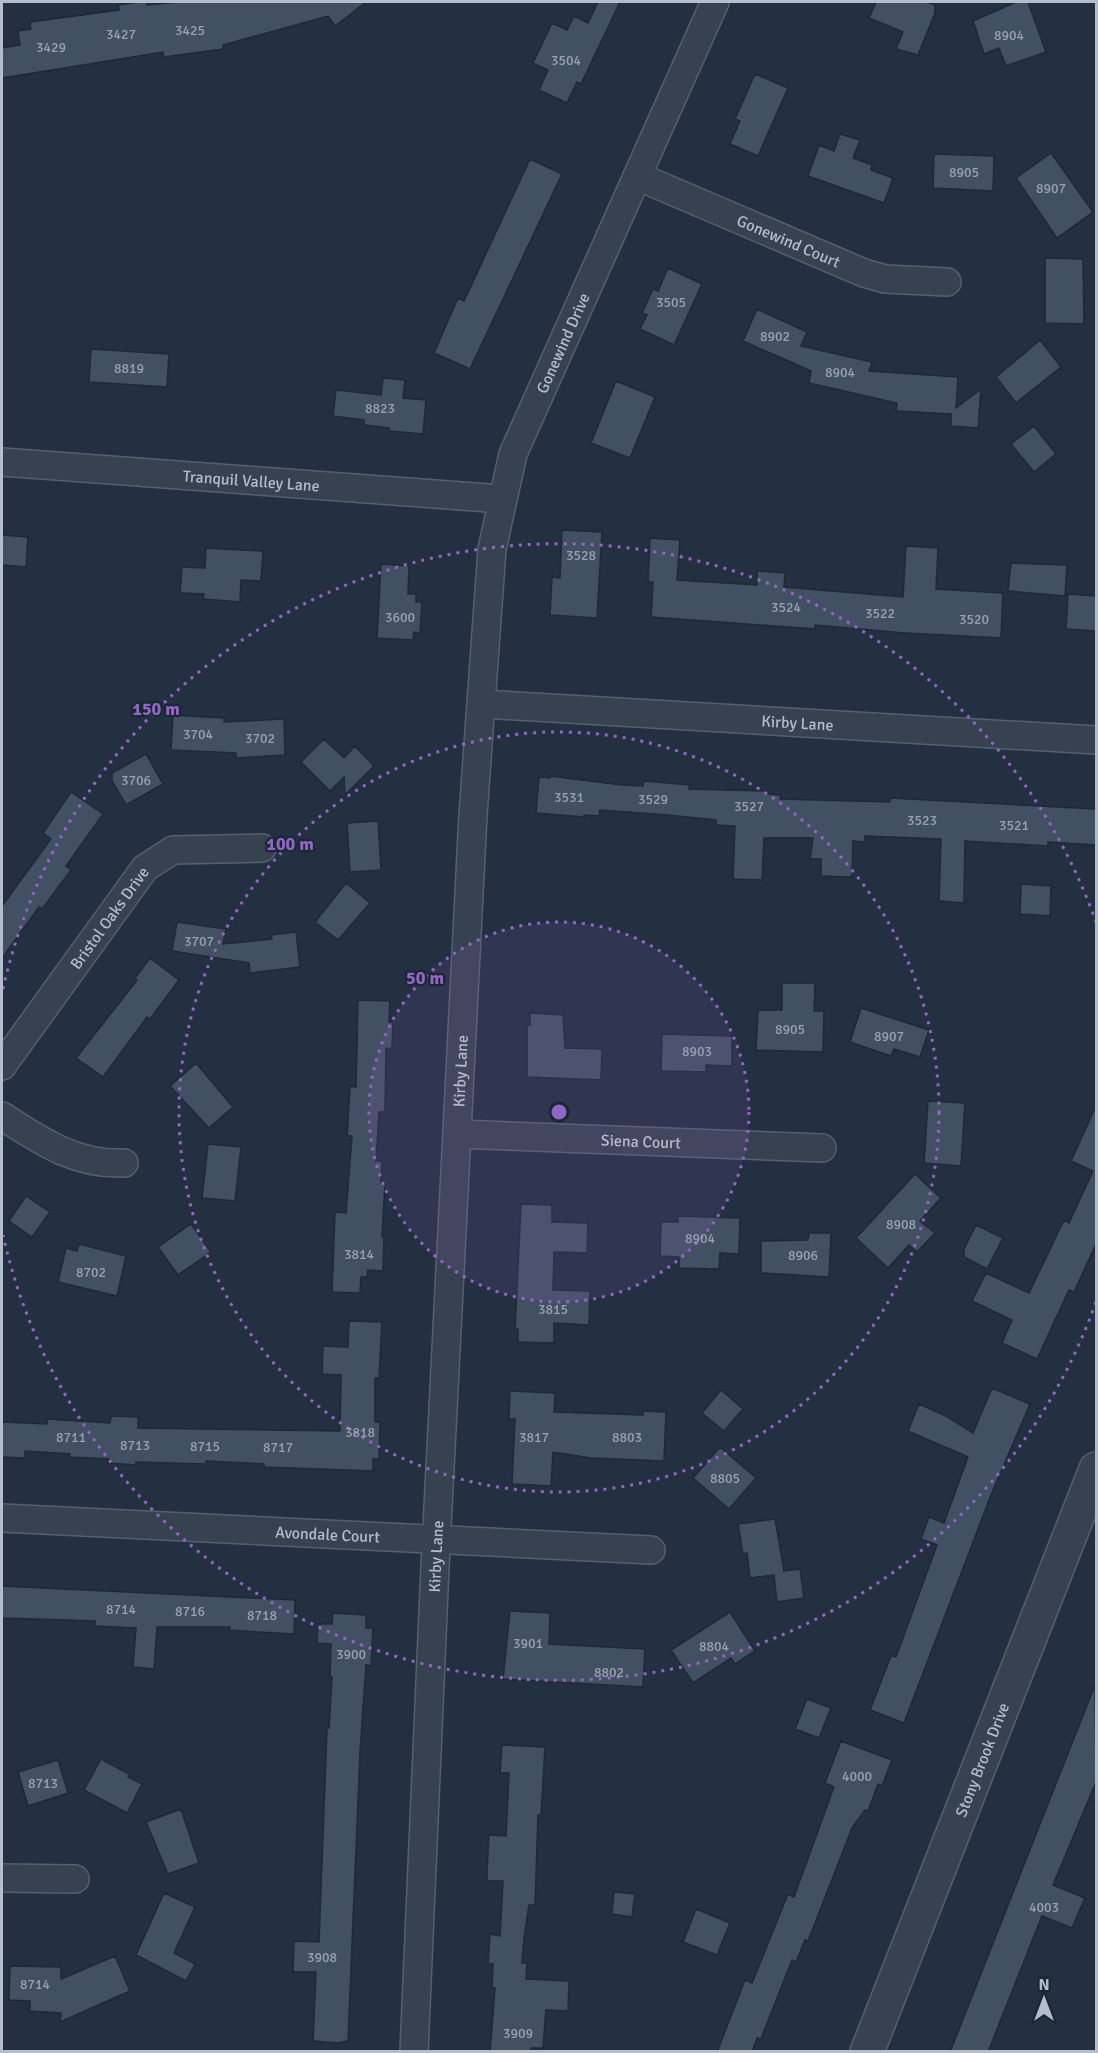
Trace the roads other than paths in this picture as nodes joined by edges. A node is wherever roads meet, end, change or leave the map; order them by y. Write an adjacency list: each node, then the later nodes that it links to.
1 (716, 2): 2 (street, Gonewind Drive)
2 (637, 176): 3 (street, Gonewind Court); 5 (street, Gonewind Drive)
3 (947, 282)
4 (2, 462): 5 (street, Tranquil Valley Lane)
5 (502, 499): 6 (street, Gonewind Drive)
6 (482, 704): 7 (street, Kirby Lane); 11 (street, Kirby Lane)
7 (1096, 740)
8 (262, 848): 9 (street, Bristol Oaks Drive)
9 (2, 1066)
10 (2, 1116): 13 (street)
11 (458, 1134): 12 (street, Siena Court); 17 (street, Kirby Lane)
12 (822, 1148)
13 (124, 1164)
14 (1096, 1469): 15 (street, Stony Brook Drive)
15 (1088, 1517): 22 (street, Stony Brook Drive)
16 (2, 1518): 17 (street, Avondale Court)
17 (437, 1540): 18 (street, Avondale Court); 21 (street, Kirby Lane)
18 (651, 1550)
19 (2, 1878): 20 (street)
20 (75, 1879)
21 (414, 2052)
22 (867, 2052)

